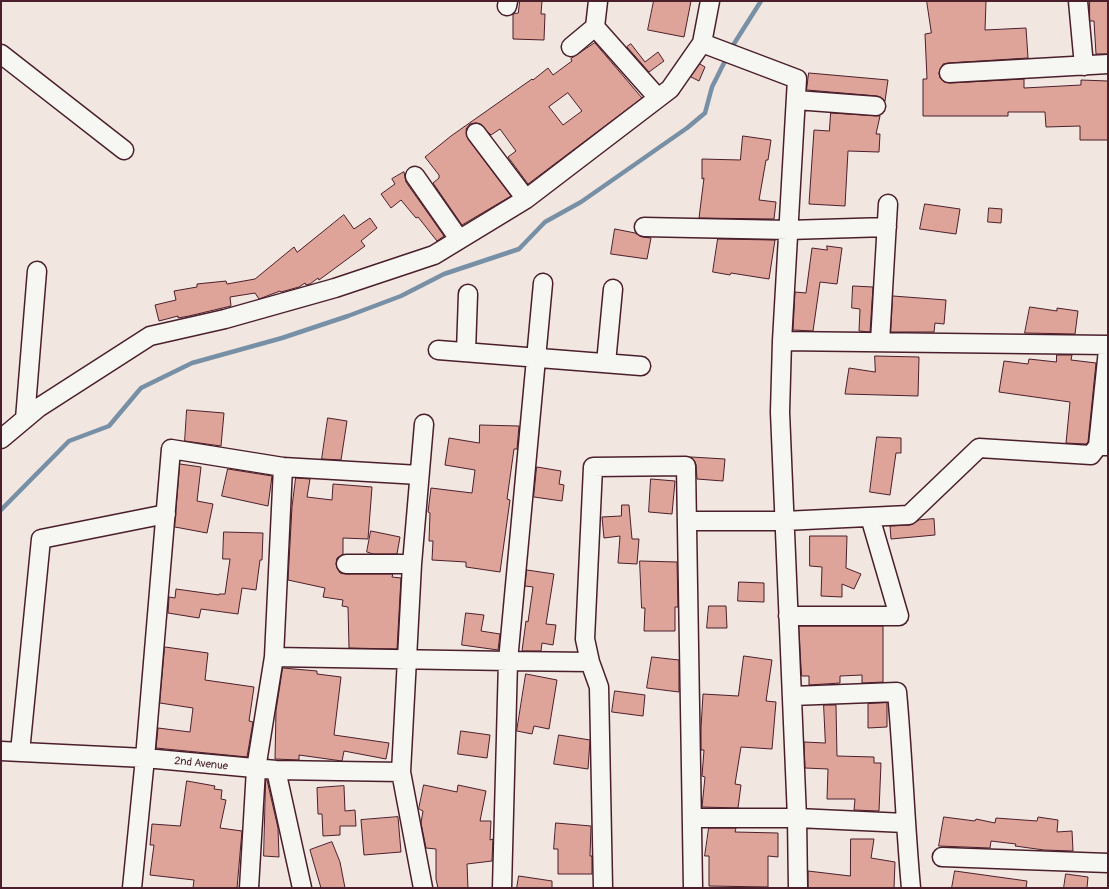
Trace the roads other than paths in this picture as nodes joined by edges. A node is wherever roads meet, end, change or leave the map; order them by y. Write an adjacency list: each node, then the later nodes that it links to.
1 (598, 1): 4 (street)
2 (710, 1): 5 (street)
3 (1078, 1): 9 (street)
4 (595, 27): 6 (street); 11 (street)
5 (702, 43): 11 (street); 12 (street)
6 (571, 47)
7 (1, 54): 15 (street)
8 (1108, 64): 9 (street)
9 (1084, 66): 10 (street)
10 (949, 73)
11 (658, 98): 17 (street)
12 (796, 100): 13 (street); 21 (street)
13 (876, 106)
14 (476, 133): 17 (street)
15 (124, 150)
16 (414, 176): 22 (street)
17 (526, 199): 22 (street)
18 (888, 204): 20 (street)
19 (644, 226): 21 (street)
20 (887, 227): 21 (street); 28 (street)
21 (788, 230): 27 (street)
22 (460, 240): 36 (street)
23 (37, 271): 36 (street)
24 (543, 283): 33 (street)
25 (613, 289): 34 (street)
26 (468, 294): 32 (street)
27 (782, 341): 28 (street); 45 (street)
28 (880, 342): 29 (street)
29 (1108, 345)
30 (438, 350): 32 (street)
31 (1108, 350): 39 (street)
32 (466, 352): 33 (street)
33 (537, 357): 34 (street); 51 (street)
34 (606, 362): 35 (street)
35 (641, 366)
36 (25, 418): 38 (street)
37 (424, 424): 41 (street)
38 (1, 439)
39 (1103, 446): 43 (street)
40 (282, 467): 41 (street); 42 (street); 49 (street)
41 (419, 475): 47 (street)
42 (166, 514): 55 (street); 56 (street)
43 (870, 517): 45 (street); 48 (street)
44 (687, 521): 45 (street); 52 (street); 60 (street)
45 (784, 521): 48 (street)
46 (346, 564): 47 (street)
47 (412, 564): 50 (street)
48 (788, 616): 53 (street)
49 (274, 657): 50 (street); 57 (street)
50 (407, 659): 51 (street); 59 (street)
51 (508, 661): 52 (street); 69 (street)
52 (590, 662): 70 (street)
53 (792, 696): 61 (street); 62 (street)
54 (1, 750): 55 (street, 2nd Avenue)
55 (20, 752): 56 (street, 2nd Avenue)
56 (145, 758): 57 (street, 2nd Avenue); 65 (street)
57 (256, 769): 58 (street, 2nd Avenue); 66 (street)
58 (276, 770): 59 (street, 2nd Avenue); 67 (street)
59 (401, 772): 68 (street)
60 (692, 818): 61 (street); 71 (street)
61 (797, 818): 62 (street); 72 (street)
62 (905, 824): 73 (street)
63 (942, 857): 64 (street)
64 (1108, 863)
65 (132, 888)
66 (249, 888)
67 (302, 888)
68 (423, 888)
69 (502, 888)
70 (603, 888)
71 (693, 888)
72 (798, 888)
73 (911, 888)

